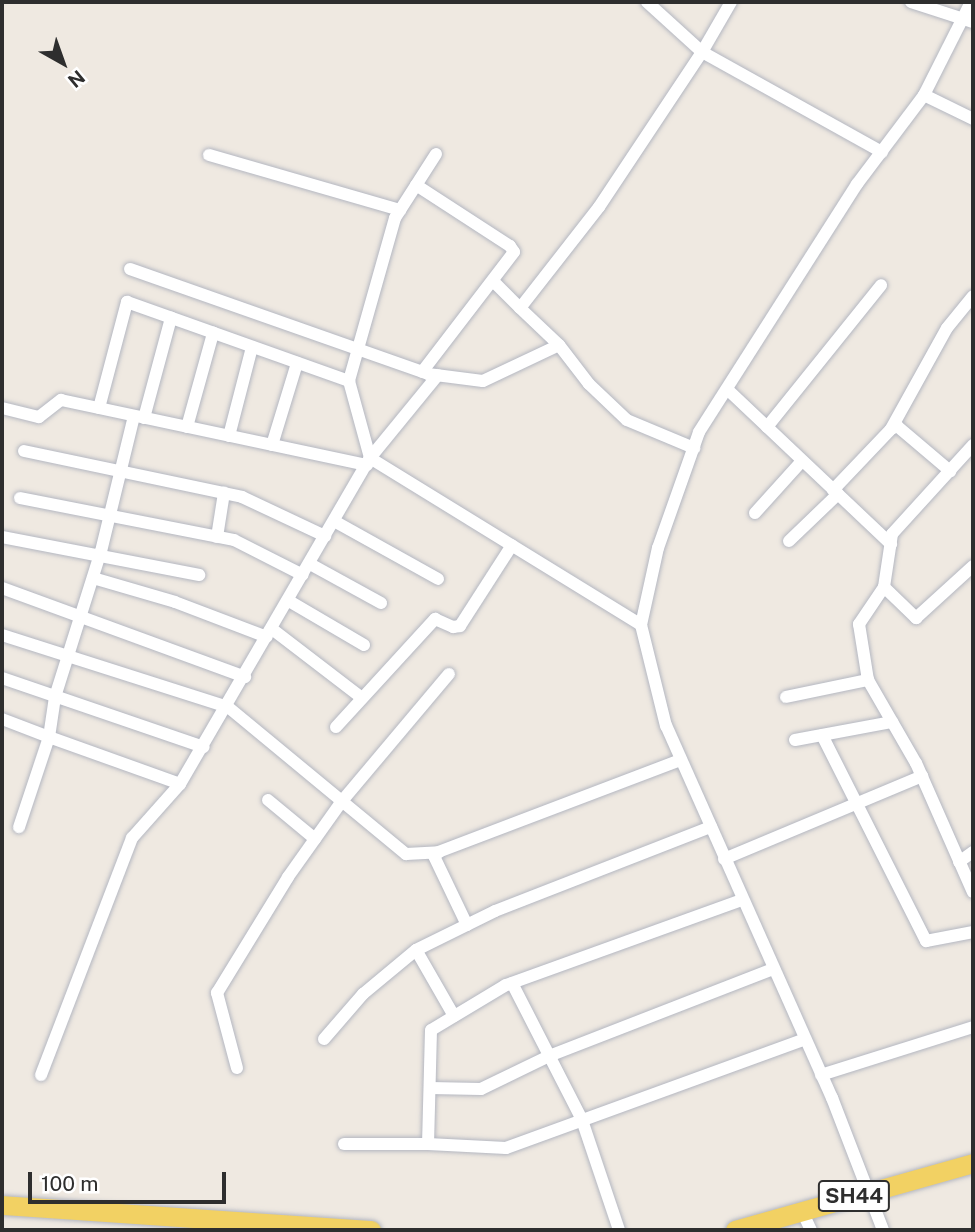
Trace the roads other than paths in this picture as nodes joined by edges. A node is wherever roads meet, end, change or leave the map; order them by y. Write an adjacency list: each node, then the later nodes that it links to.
1 (647, 2): 6 (street)
2 (731, 2): 6 (street)
3 (911, 2): 5 (street)
4 (971, 2): 5 (street)
5 (968, 20): 7 (street)
6 (702, 52): 9 (street); 18 (street)
7 (924, 95): 8 (street); 9 (street)
8 (973, 119)
9 (882, 152): 28 (street)
10 (436, 154): 12 (street)
11 (209, 155): 13 (street)
12 (416, 185): 13 (street); 15 (street)
13 (400, 210): 23 (street)
14 (130, 269): 23 (street)
15 (493, 281): 18 (street); 25 (street)
16 (881, 285): 33 (street)
17 (973, 296): 34 (street)
18 (520, 308): 21 (street)
19 (171, 318): 20 (street); 30 (street); 31 (street)
20 (213, 333): 22 (street); 32 (street)
21 (559, 345): 26 (street); 37 (street)
22 (252, 347): 24 (street); 35 (street)
23 (358, 348): 25 (street); 27 (street)
24 (296, 363): 27 (street); 36 (street)
25 (422, 372): 26 (street)
26 (438, 375): 40 (street)
27 (349, 381): 40 (street)
28 (727, 389): 33 (street); 37 (street)
29 (2, 408): 30 (street)
30 (99, 408): 31 (street)
31 (139, 417): 32 (street); 42 (street)
32 (187, 427): 35 (street)
33 (767, 428): 41 (street)
34 (891, 429): 43 (street); 44 (street)
35 (229, 436): 36 (street)
36 (272, 445): 40 (street)
37 (694, 448): 67 (street)
38 (972, 448): 43 (street)
39 (24, 451): 42 (street)
40 (368, 461): 49 (street); 55 (street)
41 (802, 461): 44 (street); 47 (street)
42 (121, 471): 45 (street); 48 (street)
43 (950, 471): 54 (street)
44 (836, 492): 53 (street); 54 (street)
45 (224, 493): 50 (street); 52 (street)
46 (20, 498): 48 (street)
47 (755, 513)
48 (110, 516): 52 (street); 56 (street)
49 (334, 521): 50 (street); 61 (street)
50 (326, 536): 58 (street)
51 (2, 537): 56 (street)
52 (217, 537): 58 (street)
53 (789, 541)
54 (891, 544): 63 (street)
55 (512, 545): 67 (street); 78 (street)
56 (100, 556): 59 (street); 60 (street)
57 (973, 566): 63 (street)
58 (307, 569): 64 (street); 65 (street)
59 (199, 576)
60 (93, 578): 66 (street); 68 (street)
61 (438, 579)
62 (2, 587): 66 (street)
63 (884, 587): 75 (street)
64 (289, 601): 68 (street); 70 (street)
65 (381, 603)
66 (81, 615): 71 (street); 73 (street)
67 (641, 625): 87 (street)
68 (270, 633): 73 (street); 78 (street)
69 (2, 635): 71 (street)
70 (364, 645)
71 (68, 655): 76 (street); 79 (street)
72 (449, 674): 91 (street)
73 (245, 677): 79 (street)
74 (2, 678): 76 (street)
75 (868, 680): 77 (street); 81 (street)
76 (55, 697): 84 (street); 86 (street)
77 (786, 697)
78 (362, 698): 82 (street)
79 (228, 707): 86 (street); 91 (street)
80 (2, 719): 84 (street)
81 (892, 722): 83 (street); 88 (street)
82 (336, 727)
83 (822, 735): 85 (street); 92 (street)
84 (49, 737): 89 (street); 93 (street)
85 (794, 740)
86 (204, 747): 89 (street)
87 (681, 760): 94 (street); 96 (street)
88 (922, 776): 92 (street); 99 (street)
89 (180, 784): 113 (street)
90 (268, 800): 95 (street)
91 (342, 801): 95 (street); 96 (street)
92 (856, 803): 98 (street); 103 (street)
93 (19, 827)
94 (710, 827): 98 (street); 102 (street)
95 (315, 839): 112 (street)
96 (439, 852): 102 (street)
97 (973, 852): 99 (street)
98 (724, 859): 101 (street)
99 (960, 862): 100 (street)
100 (973, 892)
101 (742, 900): 105 (street); 106 (street)
102 (467, 925): 104 (street)
103 (973, 932)
104 (416, 950): 107 (street); 109 (street)
105 (773, 969): 110 (street); 111 (street)
106 (512, 983): 107 (street); 111 (street)
107 (454, 1016): 115 (street)
108 (973, 1027): 114 (street)
109 (324, 1039)
110 (805, 1039): 114 (street); 116 (street)
111 (549, 1056): 115 (street); 116 (street)
112 (237, 1068)
113 (41, 1075)
114 (821, 1075): 120 (street)
115 (429, 1088): 118 (street)
116 (582, 1120): 118 (street); 125 (street)
117 (344, 1144): 118 (street)
118 (428, 1144)
119 (973, 1163): 120 (main road, SH44)
120 (868, 1192): 122 (main road, SH44); 128 (street)
121 (2, 1205): 123 (main road)
122 (802, 1211): 126 (main road, SH44); 127 (street)
123 (307, 1228): 124 (main road)
124 (371, 1230)
125 (619, 1230)
126 (735, 1230)
127 (810, 1230)
128 (883, 1230)

